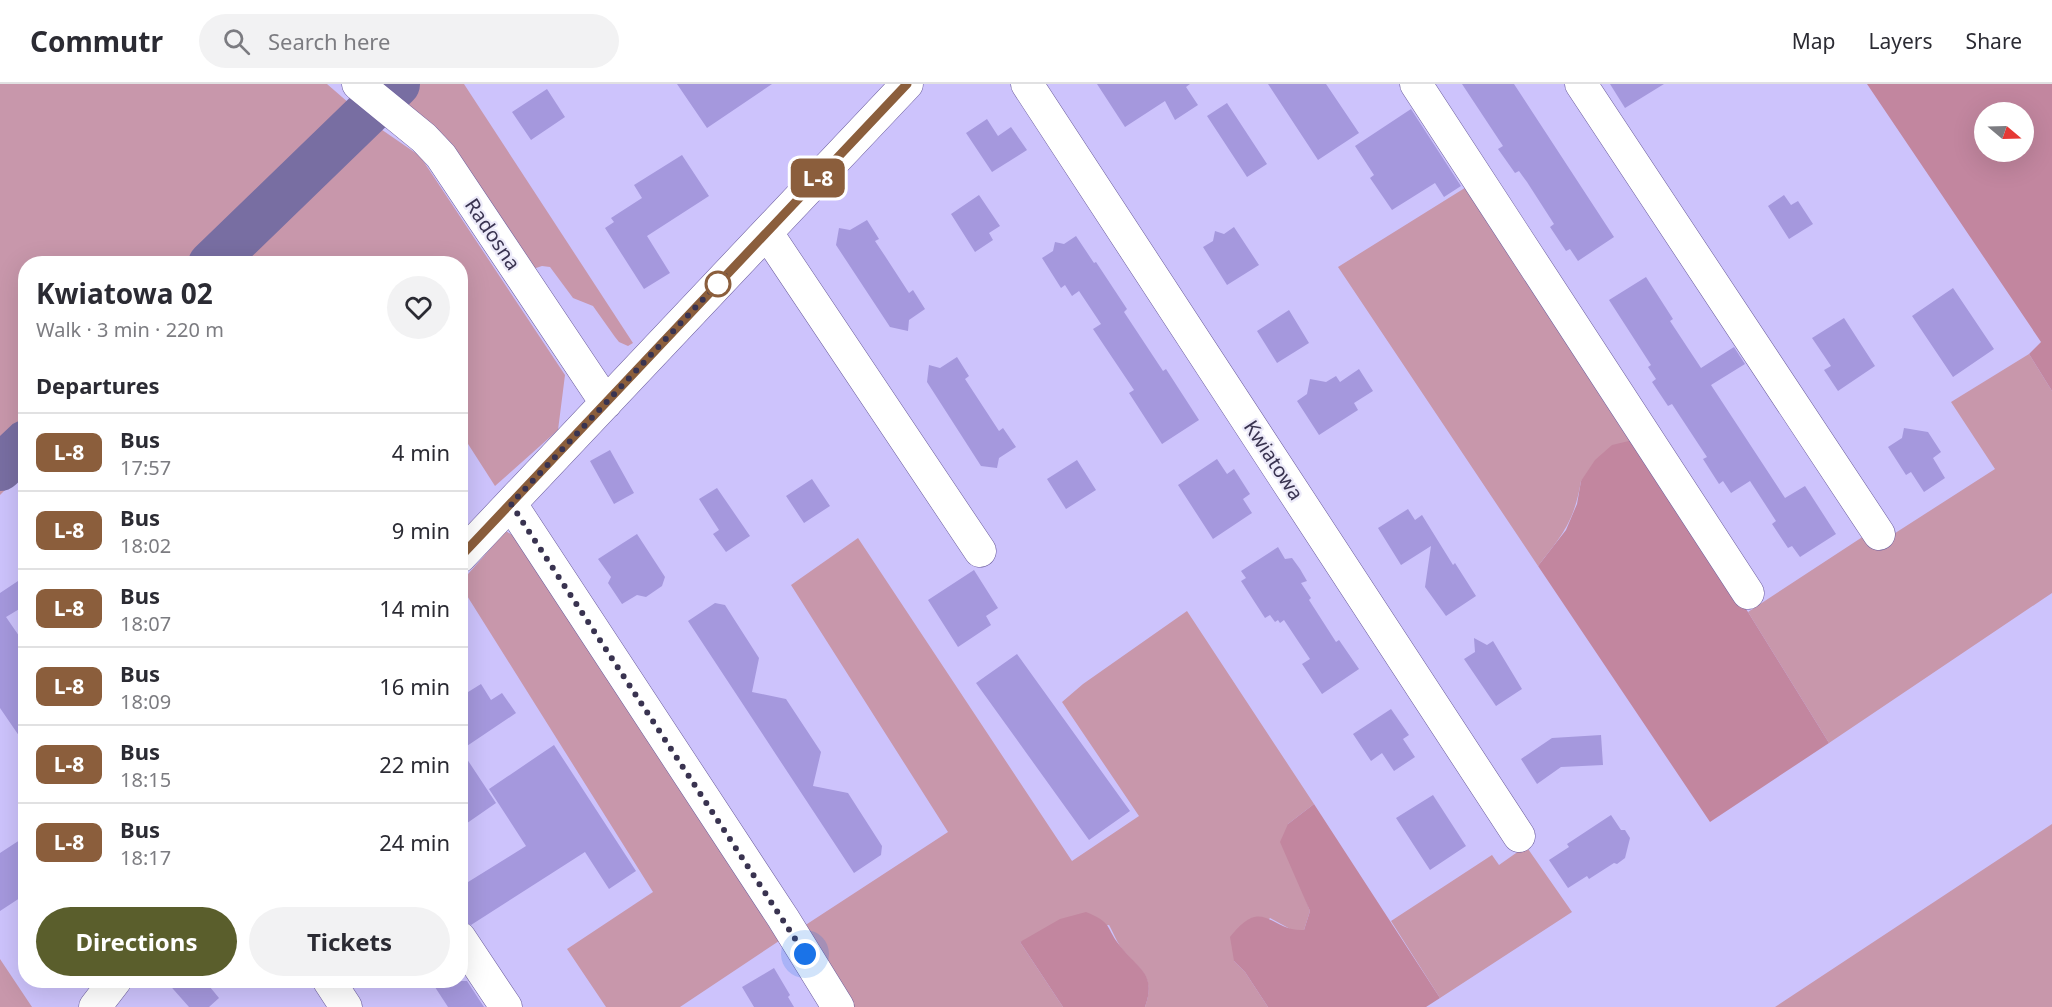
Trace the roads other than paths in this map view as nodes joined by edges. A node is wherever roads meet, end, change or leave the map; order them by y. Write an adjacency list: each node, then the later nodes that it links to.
1 (907, 84): 6 (street)
2 (1027, 84): 13 (street, Kwiatowa)
3 (1416, 84): 12 (street)
4 (1581, 84): 9 (street)
5 (359, 85): 7 (street, Radosna)
6 (767, 233): 7 (street); 11 (street)
7 (606, 403): 8 (street)
8 (511, 504): 10 (street); 20 (street)
9 (1879, 534)
10 (468, 549)
11 (980, 551)
12 (1748, 593)
13 (1519, 836)
14 (468, 950): 19 (street)
15 (110, 988): 17 (street)
16 (334, 988): 18 (street)
17 (95, 1007)
18 (346, 1007)
19 (506, 1007)
20 (838, 1007)

